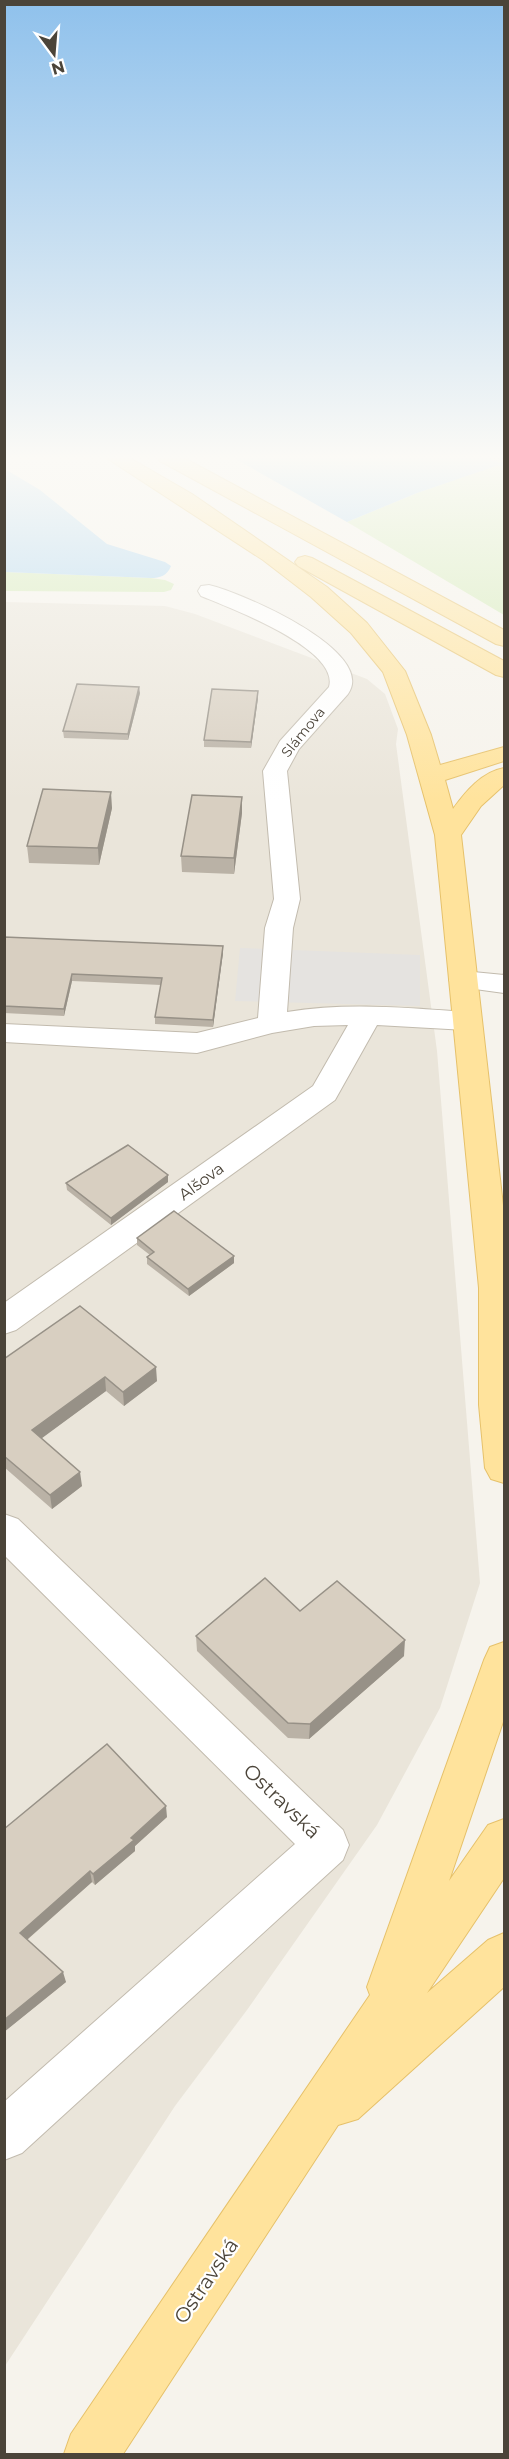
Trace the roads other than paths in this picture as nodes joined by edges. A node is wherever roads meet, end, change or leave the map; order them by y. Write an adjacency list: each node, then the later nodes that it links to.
1 (291, 572): 11 (main road)
2 (323, 572): 8 (main road)
3 (383, 572): 5 (main road)
4 (210, 591): 17 (street, Slámova)
5 (432, 598): 6 (main road); 7 (main road)
6 (504, 628)
7 (504, 639)
8 (504, 670)
9 (504, 754): 11 (main road)
10 (504, 775): 12 (main road)
11 (432, 777): 12 (main road)
12 (448, 835): 13 (main road)
13 (463, 980): 14 (street); 16 (main road)
14 (504, 984)
15 (368, 1015): 16 (street); 17 (street); 20 (street, Alšova)
16 (466, 1021): 19 (main road)
17 (272, 1024): 18 (street)
18 (4, 1033)
19 (500, 1297): 21 (main road)
20 (4, 1322)
21 (504, 1468)
22 (4, 1530): 27 (street, Ostravská)
23 (504, 1660): 26 (main road)
24 (504, 1840): 26 (main road, Ostravská)
25 (504, 1956): 28 (main road)
26 (375, 2030): 28 (main road, Ostravská)
27 (4, 2135)
28 (300, 2139): 29 (main road, Ostravská)
29 (91, 2454)

